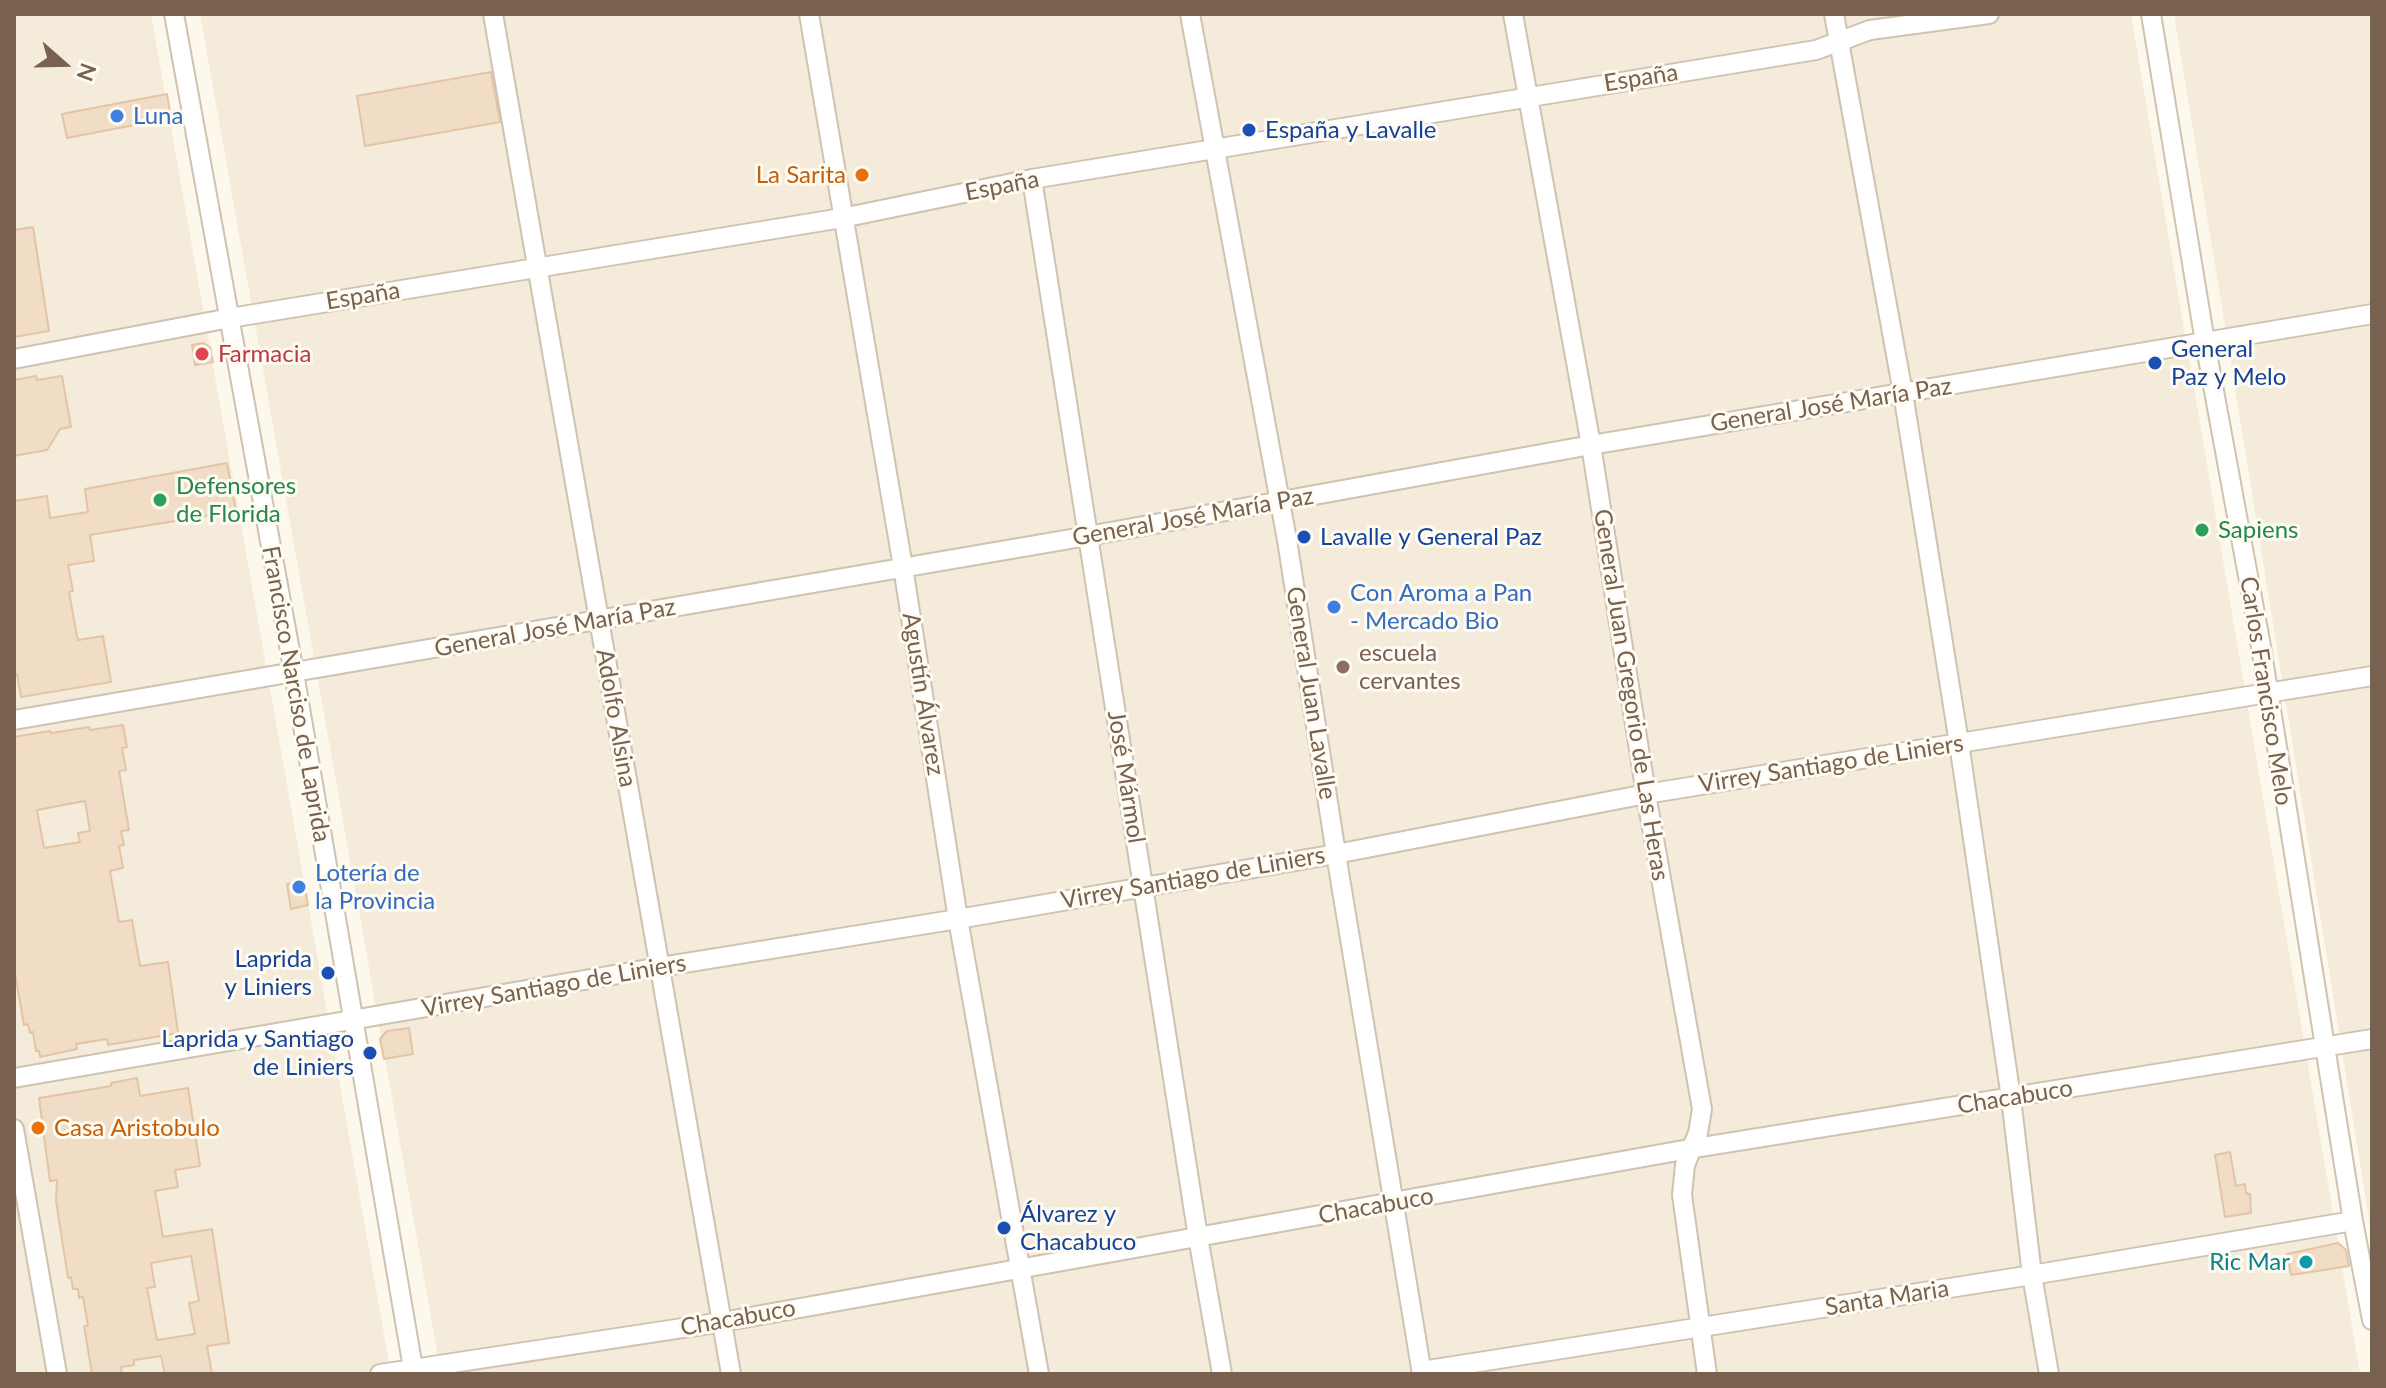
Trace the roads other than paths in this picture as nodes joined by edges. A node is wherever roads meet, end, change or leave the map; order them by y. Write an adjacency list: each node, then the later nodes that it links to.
1 (174, 14): 16 (street, Francisco Narciso de Laprida)
2 (493, 14): 14 (street, Adolfo Alsina)
3 (809, 14): 13 (street, Agustín Álvarez)
4 (1190, 14): 11 (street, General Juan Lavalle)
5 (1513, 14): 10 (street, General Juan Gregorio de Las Heras)
6 (1834, 14): 9 (street)
7 (1989, 14): 9 (street, España)
8 (2151, 14): 17 (street, Carlos Francisco Melo)
9 (1839, 41): 10 (street, España); 19 (street)
10 (1528, 97): 11 (street, España); 20 (street, General Juan Gregorio de Las Heras)
11 (1216, 148): 12 (street, España); 21 (street, General Juan Lavalle)
12 (1032, 179): 13 (street, España); 22 (street, José Mármol)
13 (842, 218): 14 (street, España); 23 (street, Agustín Álvarez)
14 (539, 266): 16 (street, España); 24 (street, Adolfo Alsina)
15 (2372, 314): 17 (street, General José María Paz)
16 (230, 318): 18 (street, España); 25 (street, Francisco Narciso de Laprida)
17 (2205, 342): 19 (street, General José María Paz); 27 (street, Carlos Francisco Melo)
18 (14, 359)
19 (1903, 393): 20 (street, General José María Paz); 29 (street)
20 (1591, 445): 21 (street, General José María Paz); 30 (street, General Juan Gregorio de Las Heras)
21 (1281, 501): 22 (street, General José María Paz); 31 (street, General Juan Lavalle)
22 (1088, 536): 23 (street, General José María Paz); 32 (street, José Mármol)
23 (903, 567): 24 (street, General José María Paz); 33 (street, Agustín Álvarez)
24 (599, 621): 25 (street, General José María Paz); 34 (street, Adolfo Alsina)
25 (294, 673): 28 (street, General José María Paz); 35 (street, Francisco Narciso de Laprida)
26 (2372, 676): 27 (street, Virrey Santiago de Liniers)
27 (2267, 695): 29 (street, Virrey Santiago de Liniers); 37 (street, Carlos Francisco Melo)
28 (14, 720)
29 (1959, 743): 30 (street, Virrey Santiago de Liniers); 39 (street)
30 (1646, 794): 31 (street, Virrey Santiago de Liniers); 41 (street, General Juan Gregorio de Las Heras)
31 (1336, 854): 32 (street, Virrey Santiago de Liniers); 42 (street, General Juan Lavalle)
32 (1143, 886): 33 (street, Virrey Santiago de Liniers); 44 (street, José Mármol)
33 (958, 919): 34 (street, Virrey Santiago de Liniers); 45 (street, Agustín Álvarez)
34 (660, 967): 35 (street, Virrey Santiago de Liniers); 48 (street, Adolfo Alsina)
35 (353, 1021): 38 (street, Virrey Santiago de Liniers); 50 (street, Francisco Narciso de Laprida)
36 (2372, 1039): 37 (street, Chacabuco)
37 (2324, 1047): 39 (street, Chacabuco); 43 (street, Carlos Francisco Melo)
38 (14, 1078)
39 (2011, 1098): 41 (street, Chacabuco); 46 (street)
40 (14, 1129): 52 (street)
41 (1689, 1149): 42 (street, Chacabuco); 49 (street, General Juan Gregorio de Las Heras)
42 (1393, 1204): 44 (street, Chacabuco); 51 (street, General Juan Lavalle)
43 (2353, 1221): 46 (street, Santa Maria); 47 (street, Carlos Francisco Melo)
44 (1198, 1237): 45 (street, Chacabuco); 56 (street, José Mármol)
45 (1021, 1267): 48 (street, Chacabuco); 55 (street, Agustín Álvarez)
46 (2032, 1275): 49 (street, Santa Maria); 58 (street)
47 (2372, 1320)
48 (722, 1322): 50 (street, Chacabuco); 54 (street, Adolfo Alsina)
49 (1699, 1328): 51 (street, Santa Maria); 57 (street, General Juan Gregorio de Las Heras)
50 (413, 1371): 53 (street, Chacabuco)
51 (1422, 1373)
52 (57, 1374)
53 (380, 1374)
54 (731, 1374)
55 (1039, 1374)
56 (1222, 1374)
57 (1707, 1374)
58 (2049, 1374)

